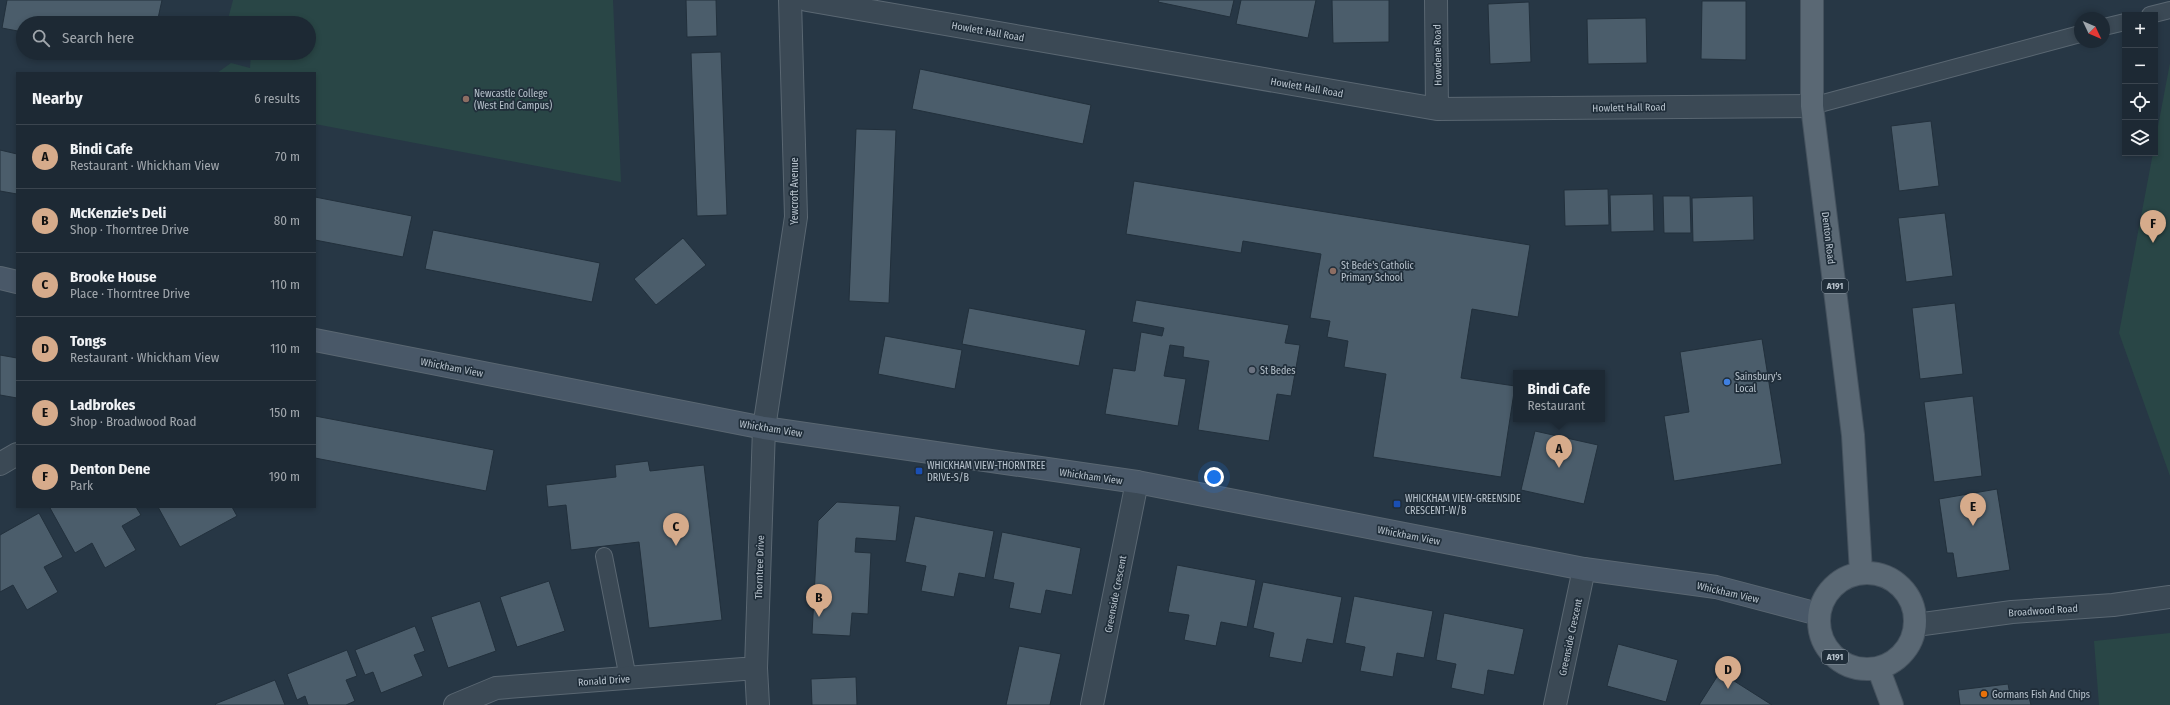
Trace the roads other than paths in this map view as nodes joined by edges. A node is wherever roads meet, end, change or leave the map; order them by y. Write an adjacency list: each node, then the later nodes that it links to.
1 (790, 0): 15 (street, Yewcroft Avenue)
2 (807, 0): 11 (street, Howlett Hall Road)
3 (1436, 0): 11 (street, Howdene Road)
4 (1812, 0): 10 (main road, Denton Road / A191)
5 (2170, 10): 6 (lane)
6 (2158, 13)
7 (2122, 23): 8 (lane)
8 (2110, 26)
9 (2074, 36): 10 (lane)
10 (1812, 106): 11 (street, Howlett Hall Road); 21 (main road, Denton Road / A191)
11 (1437, 109)
12 (0, 278): 13 (main road)
13 (16, 282)
14 (316, 340): 15 (main road, Whickham View)
15 (764, 428): 18 (main road, Whickham View); 25 (street, Thorntree Drive)
16 (16, 455): 17 (street)
17 (0, 464)
18 (1137, 482): 20 (main road, Whickham View); 30 (street, Greenside Crescent)
19 (604, 556): 27 (lane)
20 (1584, 569): 23 (main road, Whickham View); 31 (street, Greenside Crescent)
21 (1861, 572): 23 (main road); 24 (main road)
22 (2170, 597): 24 (street, Broadwood Road)
23 (1818, 614): 26 (main road, A191)
24 (1916, 625): 26 (main road)
25 (756, 668): 27 (street, Ronald Drive); 29 (street, Thorntree Drive)
26 (1879, 670): 32 (main road)
27 (628, 678): 28 (street, Ronald Drive)
28 (455, 705)
29 (758, 705)
30 (1092, 705)
31 (1555, 705)
32 (1892, 705)

